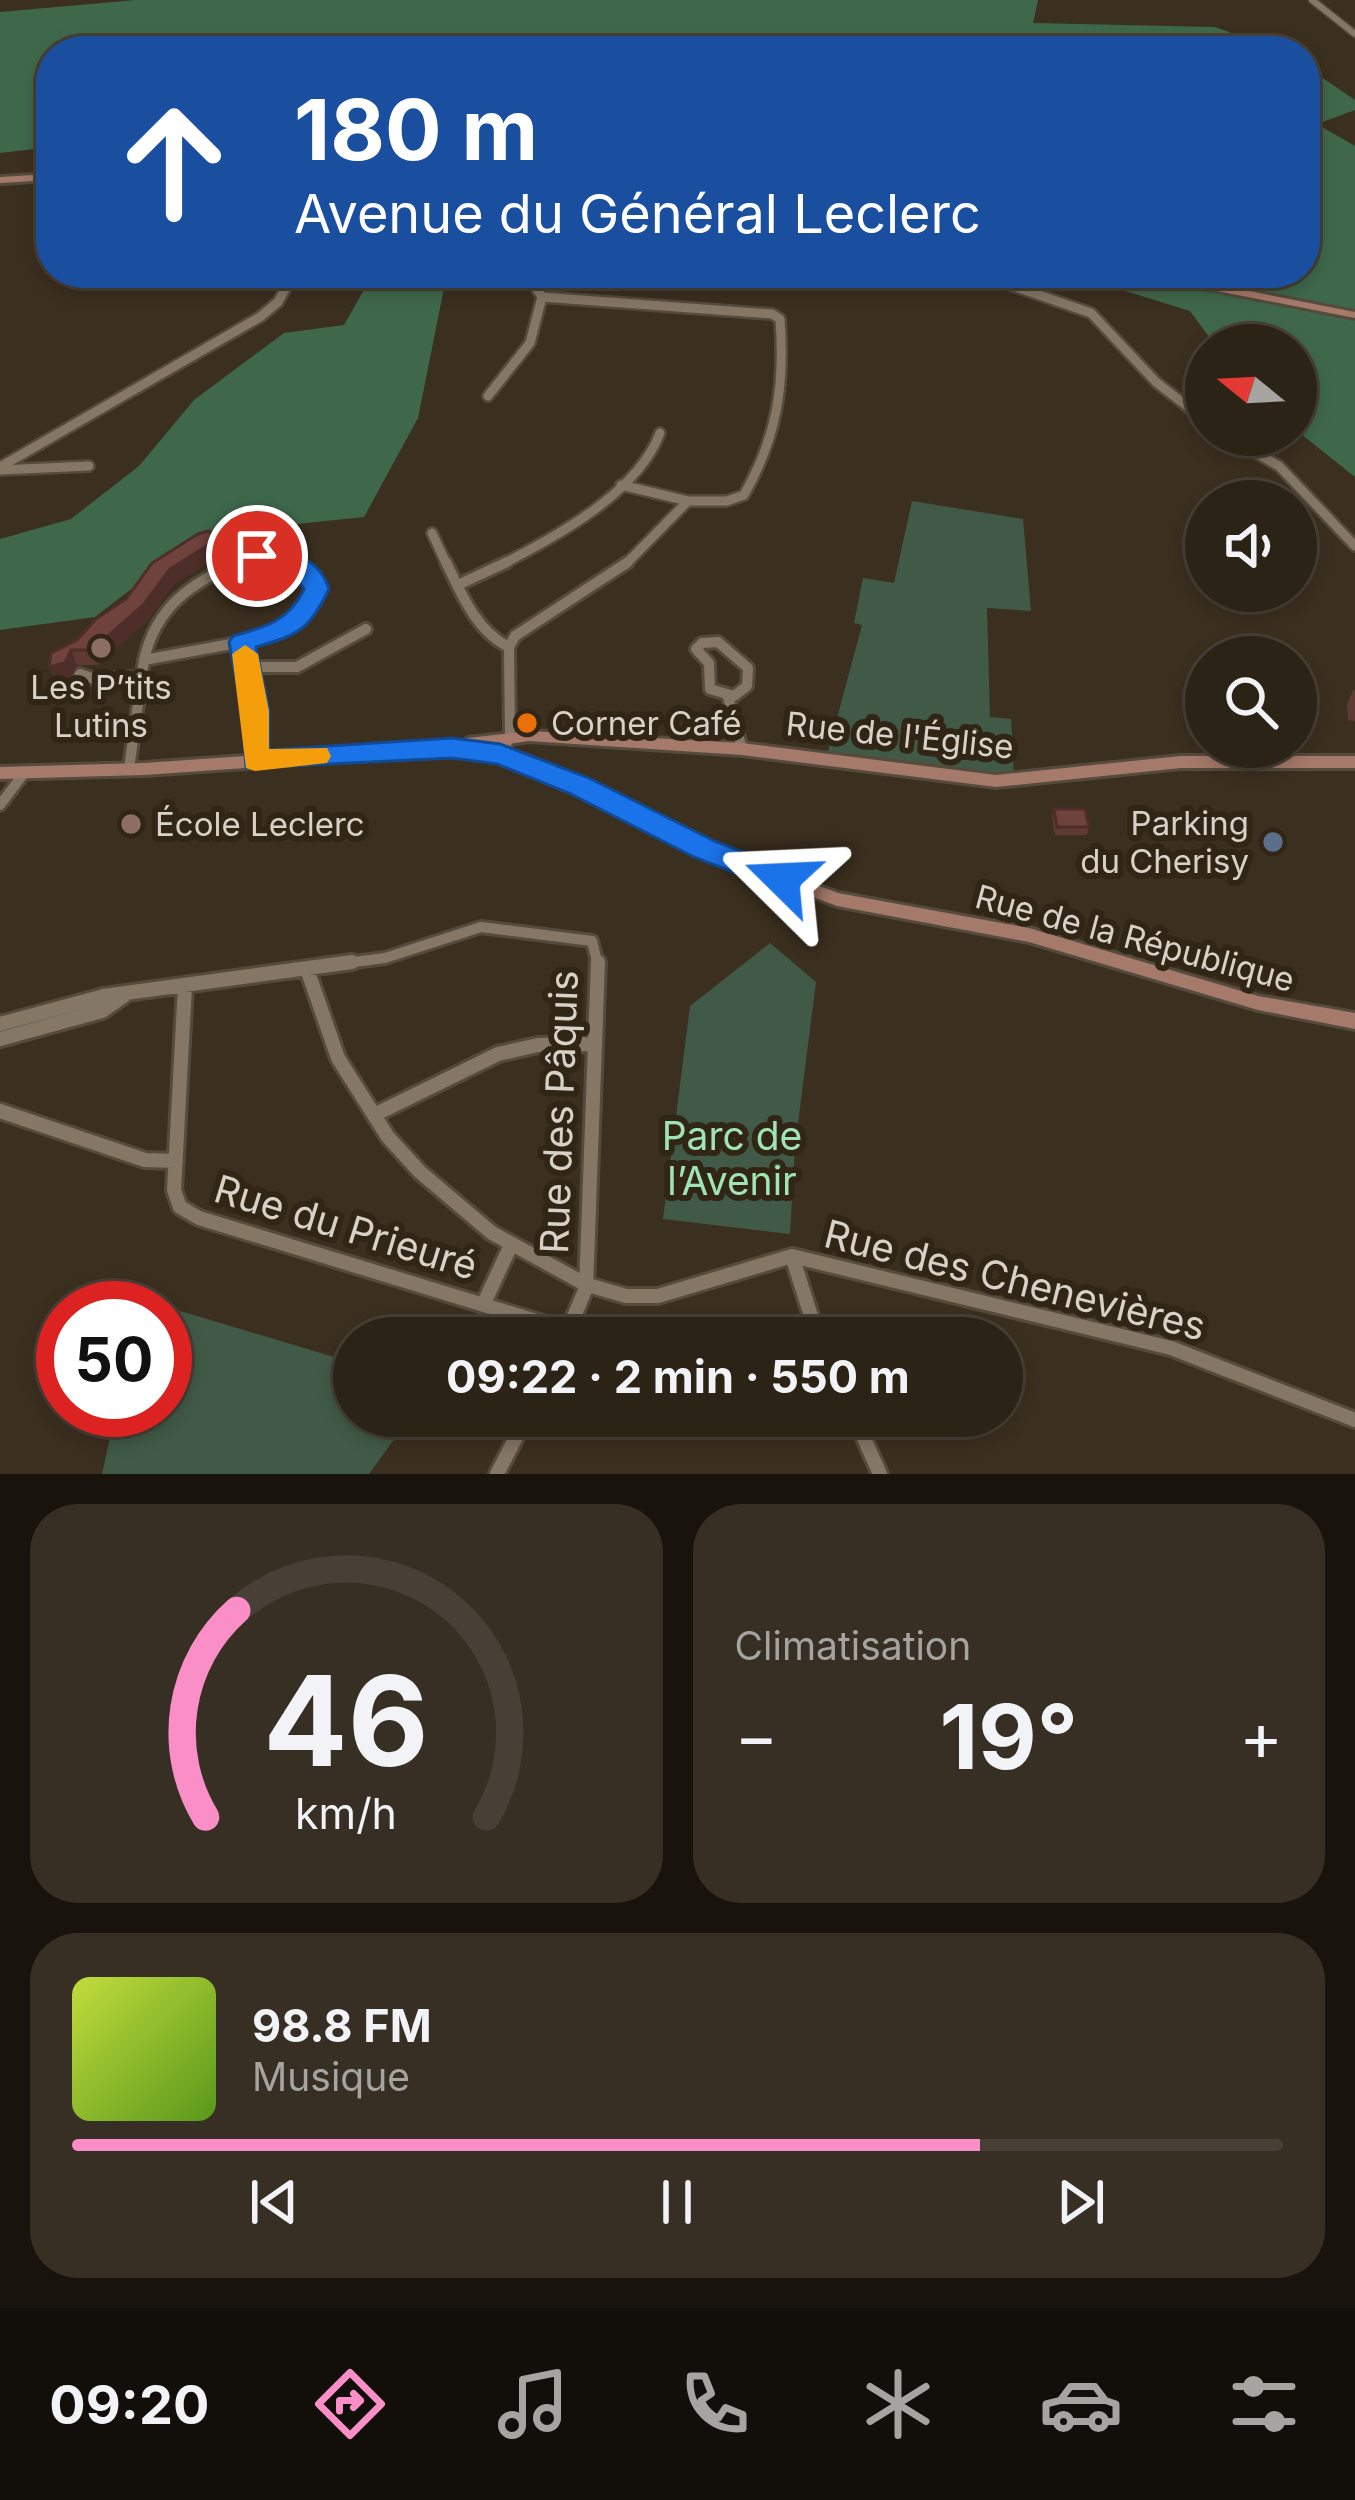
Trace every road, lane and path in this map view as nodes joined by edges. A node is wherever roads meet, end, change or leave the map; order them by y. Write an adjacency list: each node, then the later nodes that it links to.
1 (1312, 0): 2 (street)
2 (1355, 34)
3 (36, 178): 4 (main road)
4 (0, 179)
5 (286, 288): 16 (street)
6 (536, 288): 9 (street)
7 (1019, 288): 12 (street)
8 (1217, 288): 10 (main road)
9 (542, 297): 11 (street); 18 (street)
10 (1355, 315)
11 (488, 396)
12 (1185, 405)
13 (660, 433): 17 (street)
14 (1262, 456): 20 (street)
15 (89, 466): 16 (street)
16 (0, 468)
17 (621, 485): 18 (street); 21 (street)
18 (688, 501): 24 (street)
19 (432, 532): 21 (street)
20 (1355, 546)
21 (460, 584): 24 (street)
22 (366, 629): 26 (street)
23 (242, 642): 25 (street); 25 (street); 26 (street)
24 (509, 647): 30 (street)
25 (144, 660): 28 (street)
26 (249, 667): 34 (street)
27 (80, 674): 28 (street)
28 (142, 677): 36 (street)
29 (728, 697): 29 (street); 32 (street)
30 (510, 737): 31 (main road, Rue de l'Église); 32 (main road, Rue de l'Église); 33 (street)
31 (452, 748): 33 (main road, Rue de la République); 34 (main road)
32 (742, 749): 35 (main road, Rue de l'Église)
33 (500, 754): 43 (main road, Rue de la République)
34 (255, 761): 36 (main road)
35 (1355, 763)
36 (129, 769): 37 (main road)
37 (25, 772): 38 (main road); 39 (street)
38 (0, 773)
39 (0, 805)
40 (307, 970): 41 (street); 46 (street, Rue des Pâquis); 48 (street)
41 (185, 986): 42 (street); 49 (street, Rue du Prieuré)
42 (128, 993): 44 (street); 45 (street)
43 (1355, 1021)
44 (0, 1024)
45 (0, 1039)
46 (594, 1044): 48 (street); 52 (street, Rue des Pâquis)
47 (0, 1111): 49 (street)
48 (374, 1115): 50 (street)
49 (176, 1161): 53 (street, Rue du Prieuré)
50 (511, 1245): 52 (street); 53 (street)
51 (792, 1256): 52 (street); 56 (street); 57 (street, Rue des Chenevières)
52 (586, 1288): 55 (street)
53 (484, 1303): 54 (street, Rue du Prieuré)
54 (521, 1317)
55 (574, 1317)
56 (811, 1317)
57 (1355, 1420)
58 (516, 1437): 60 (street)
59 (863, 1437): 61 (street)
60 (497, 1474)
61 (880, 1474)

